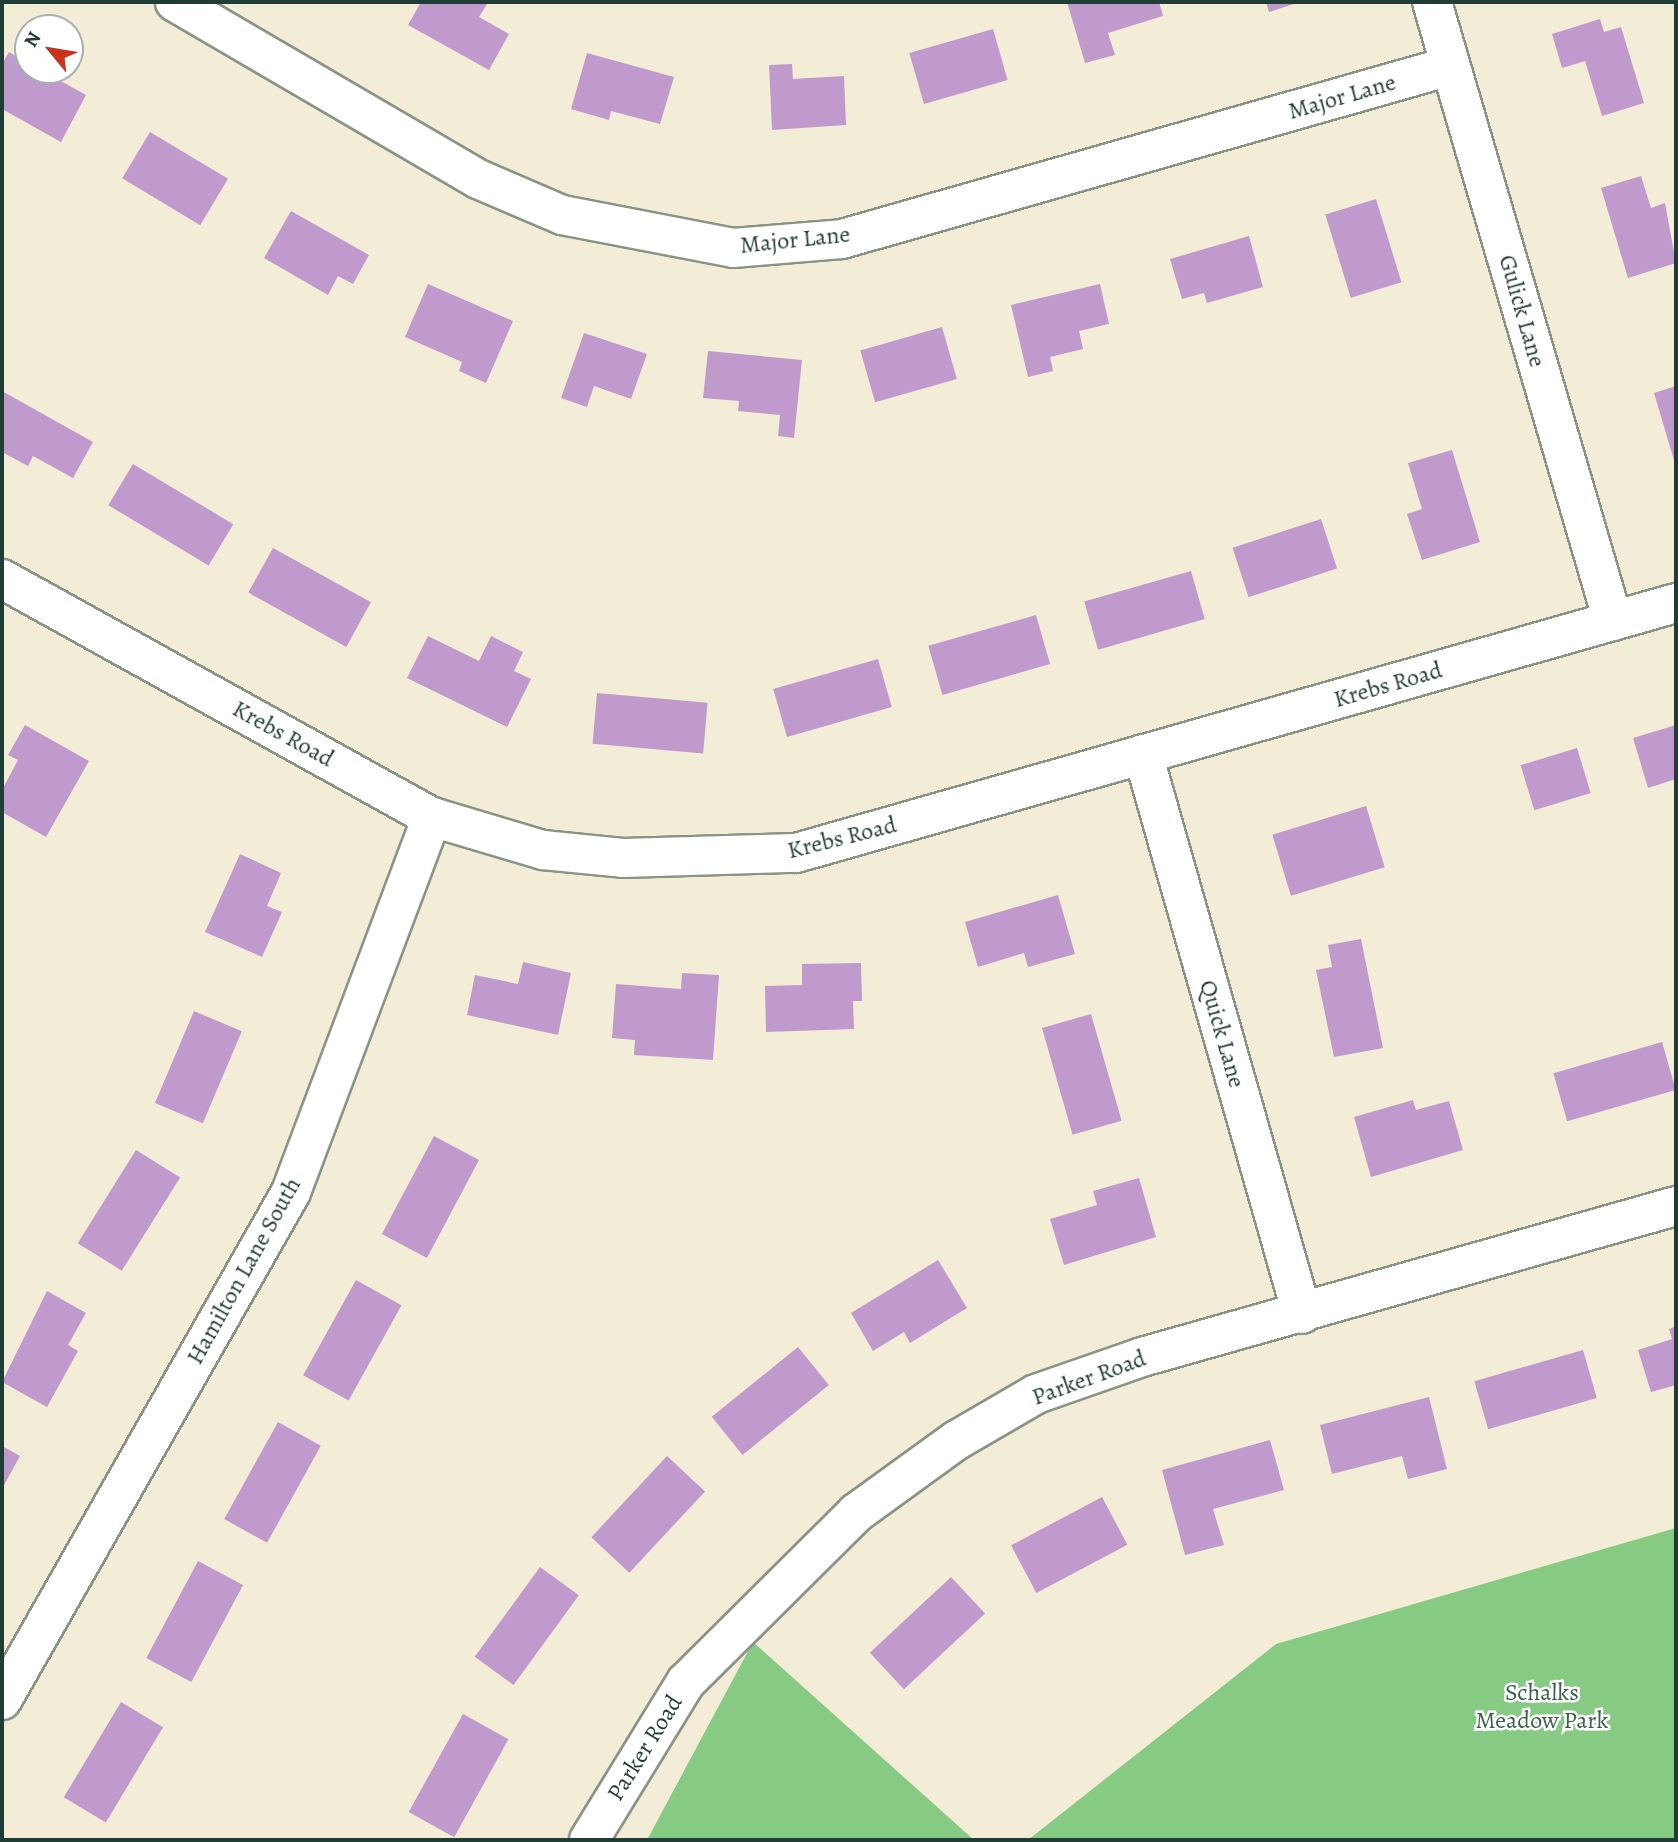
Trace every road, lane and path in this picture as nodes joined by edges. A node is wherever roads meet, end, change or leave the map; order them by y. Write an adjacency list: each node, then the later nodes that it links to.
1 (175, 2): 3 (street, Major Lane)
2 (1432, 2): 3 (street, Gulick Lane)
3 (1450, 66): 6 (street, Gulick Lane)
4 (2, 579): 8 (street, Krebs Road)
5 (1676, 603): 6 (street, Krebs Road)
6 (1613, 621): 7 (street, Krebs Road)
7 (1143, 754): 8 (street, Krebs Road); 10 (street, Quick Lane)
8 (432, 817): 11 (street, Hamilton Lane South)
9 (1676, 1206): 10 (street, Parker Road)
10 (1302, 1314): 12 (street, Parker Road)
11 (2, 1700)
12 (589, 1840)

